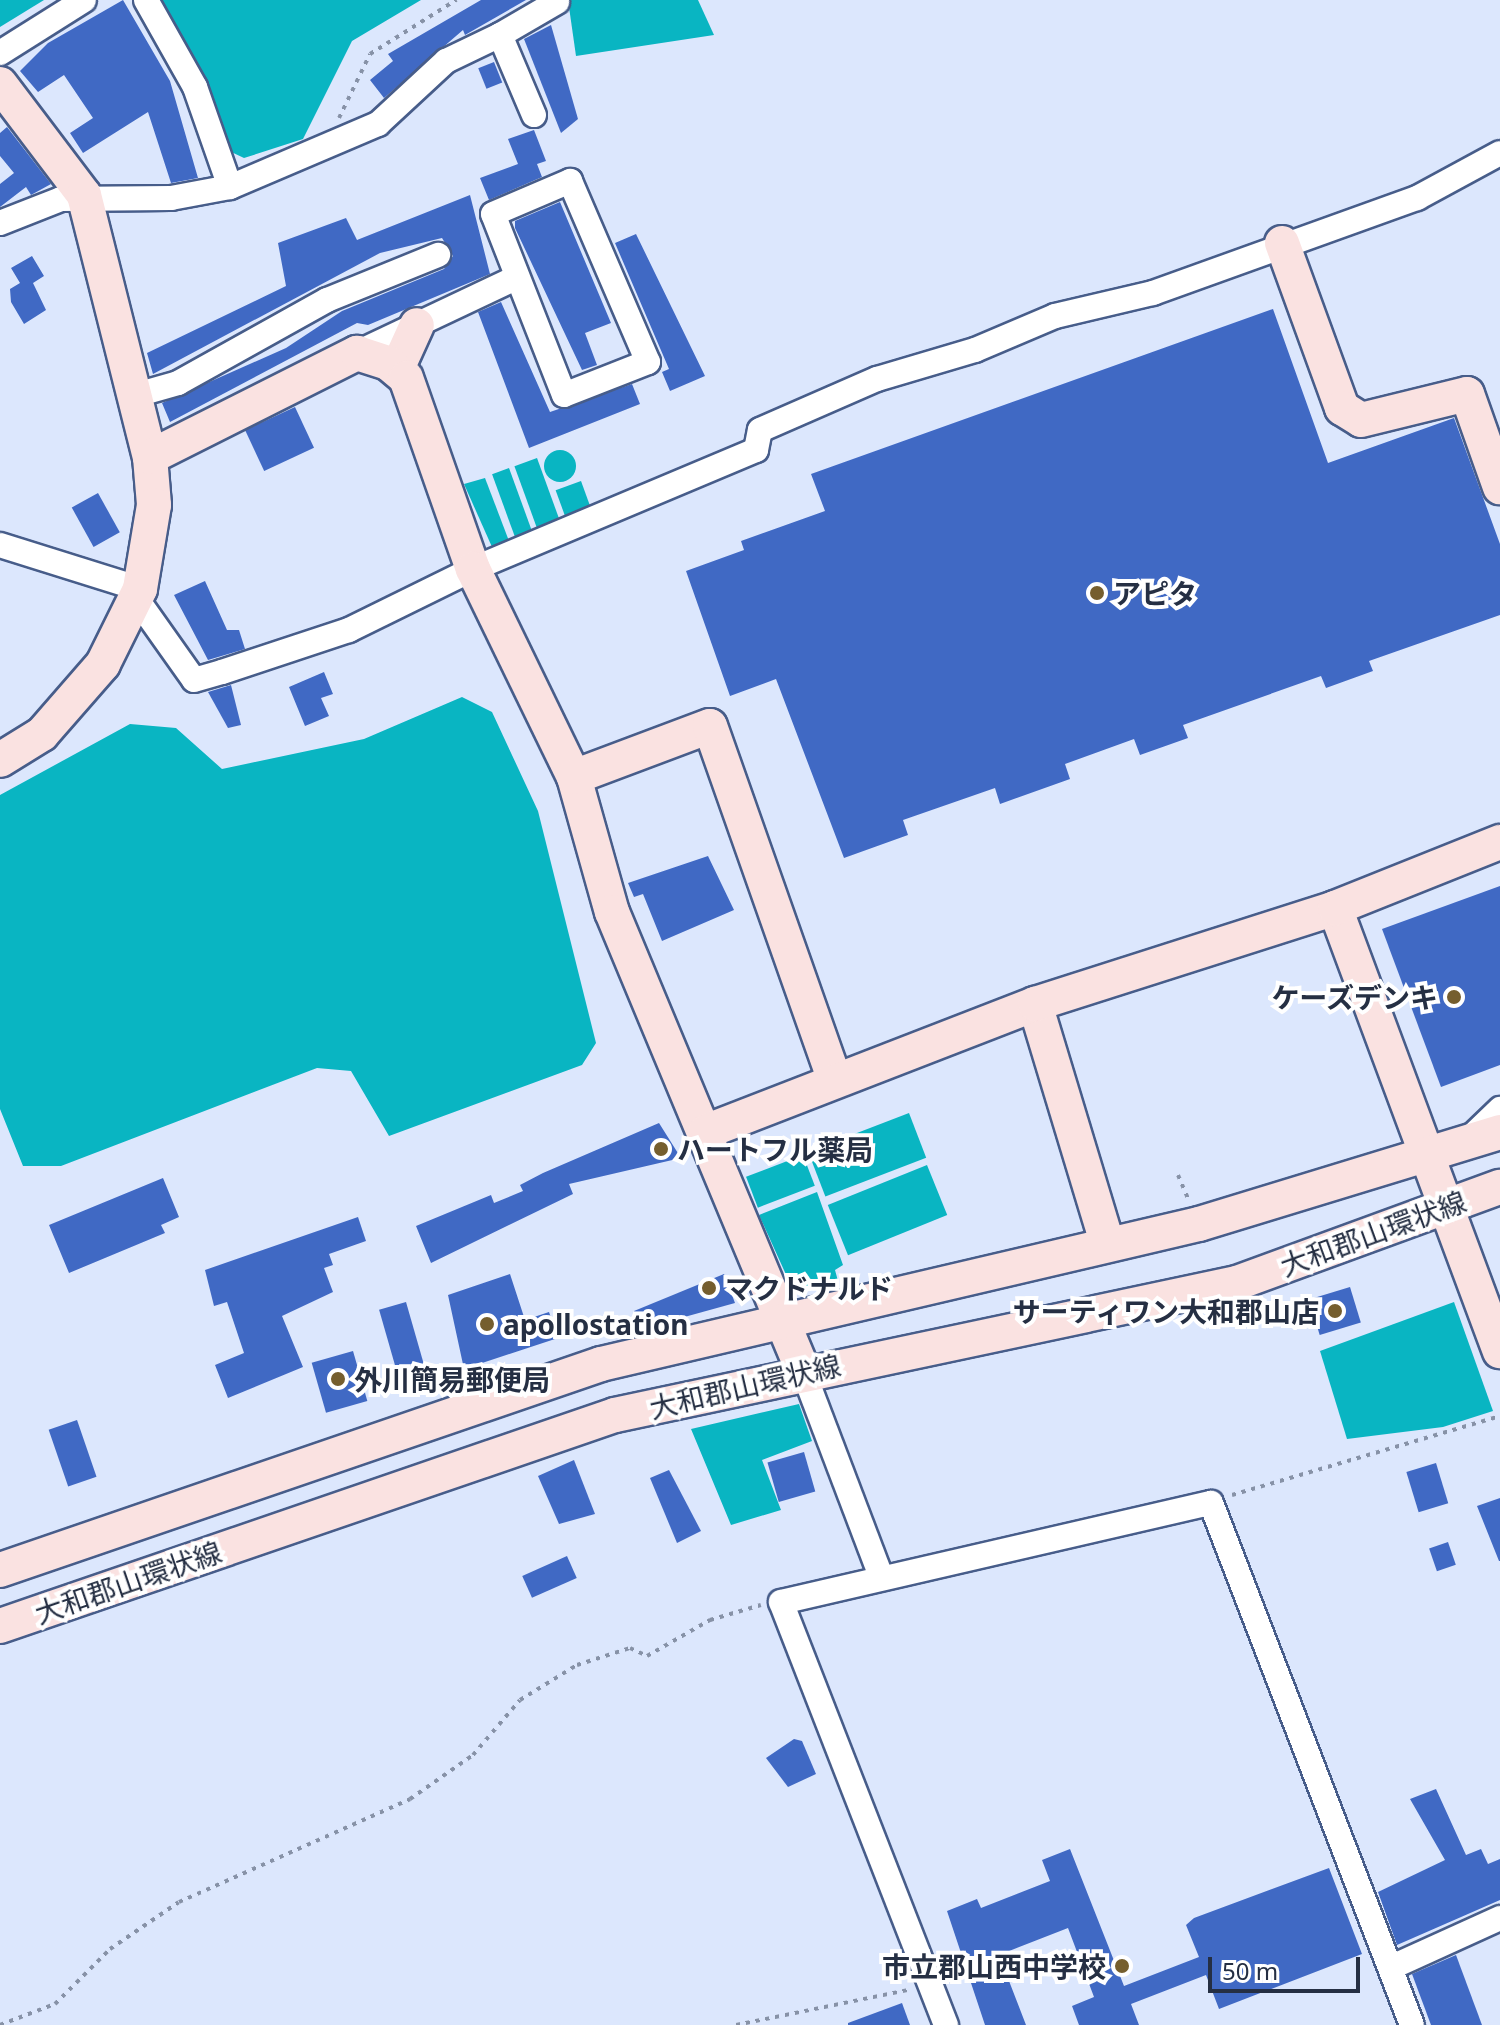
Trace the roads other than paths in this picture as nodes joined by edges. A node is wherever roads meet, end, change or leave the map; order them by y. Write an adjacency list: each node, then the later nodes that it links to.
1 (84, 0): 5 (street)
2 (146, 0): 9 (street)
3 (557, 2): 4 (street)
4 (500, 35): 7 (street); 9 (street)
5 (0, 53)
6 (0, 84): 10 (street)
7 (534, 115)
8 (1500, 153): 12 (street)
9 (230, 187): 10 (street)
10 (84, 195): 11 (street); 18 (street)
11 (0, 223)
12 (1282, 243): 20 (street); 22 (street)
13 (438, 255): 18 (street)
14 (516, 278): 14 (street); 15 (street)
15 (417, 325): 16 (street); 17 (street)
16 (357, 353): 17 (street); 19 (street)
17 (397, 369): 22 (street)
18 (136, 395): 19 (street)
19 (150, 457): 23 (street)
20 (1500, 487)
21 (0, 545): 23 (street)
22 (473, 569): 23 (street); 25 (street)
23 (138, 593): 24 (street)
24 (0, 760)
25 (574, 777): 29 (street); 31 (street)
26 (1500, 842): 27 (street)
27 (1335, 908): 28 (street); 34 (street)
28 (1035, 1004): 29 (street); 37 (street)
29 (834, 1078): 31 (street)
30 (1500, 1109): 33 (street)
31 (705, 1132): 38 (street)
32 (1500, 1132): 33 (street, 大和郡山環状線)
33 (1463, 1146): 34 (street, 大和郡山環状線)
34 (1427, 1159): 36 (street); 37 (street, 大和郡山環状線)
35 (1497, 1189): 36 (street, 大和郡山環状線)
36 (1444, 1207): 39 (street); 40 (street, 大和郡山環状線)
37 (1107, 1242): 38 (street, 大和郡山環状線)
38 (783, 1323): 40 (street); 41 (street, 大和郡山環状線)
39 (1500, 1351)
40 (803, 1371): 42 (street); 43 (street, 大和郡山環状線)
41 (0, 1570)
42 (881, 1576): 45 (street); 46 (street)
43 (0, 1626)
44 (1500, 1918): 45 (street)
45 (1392, 1967): 47 (street)
46 (946, 2025)
47 (1412, 2025)

